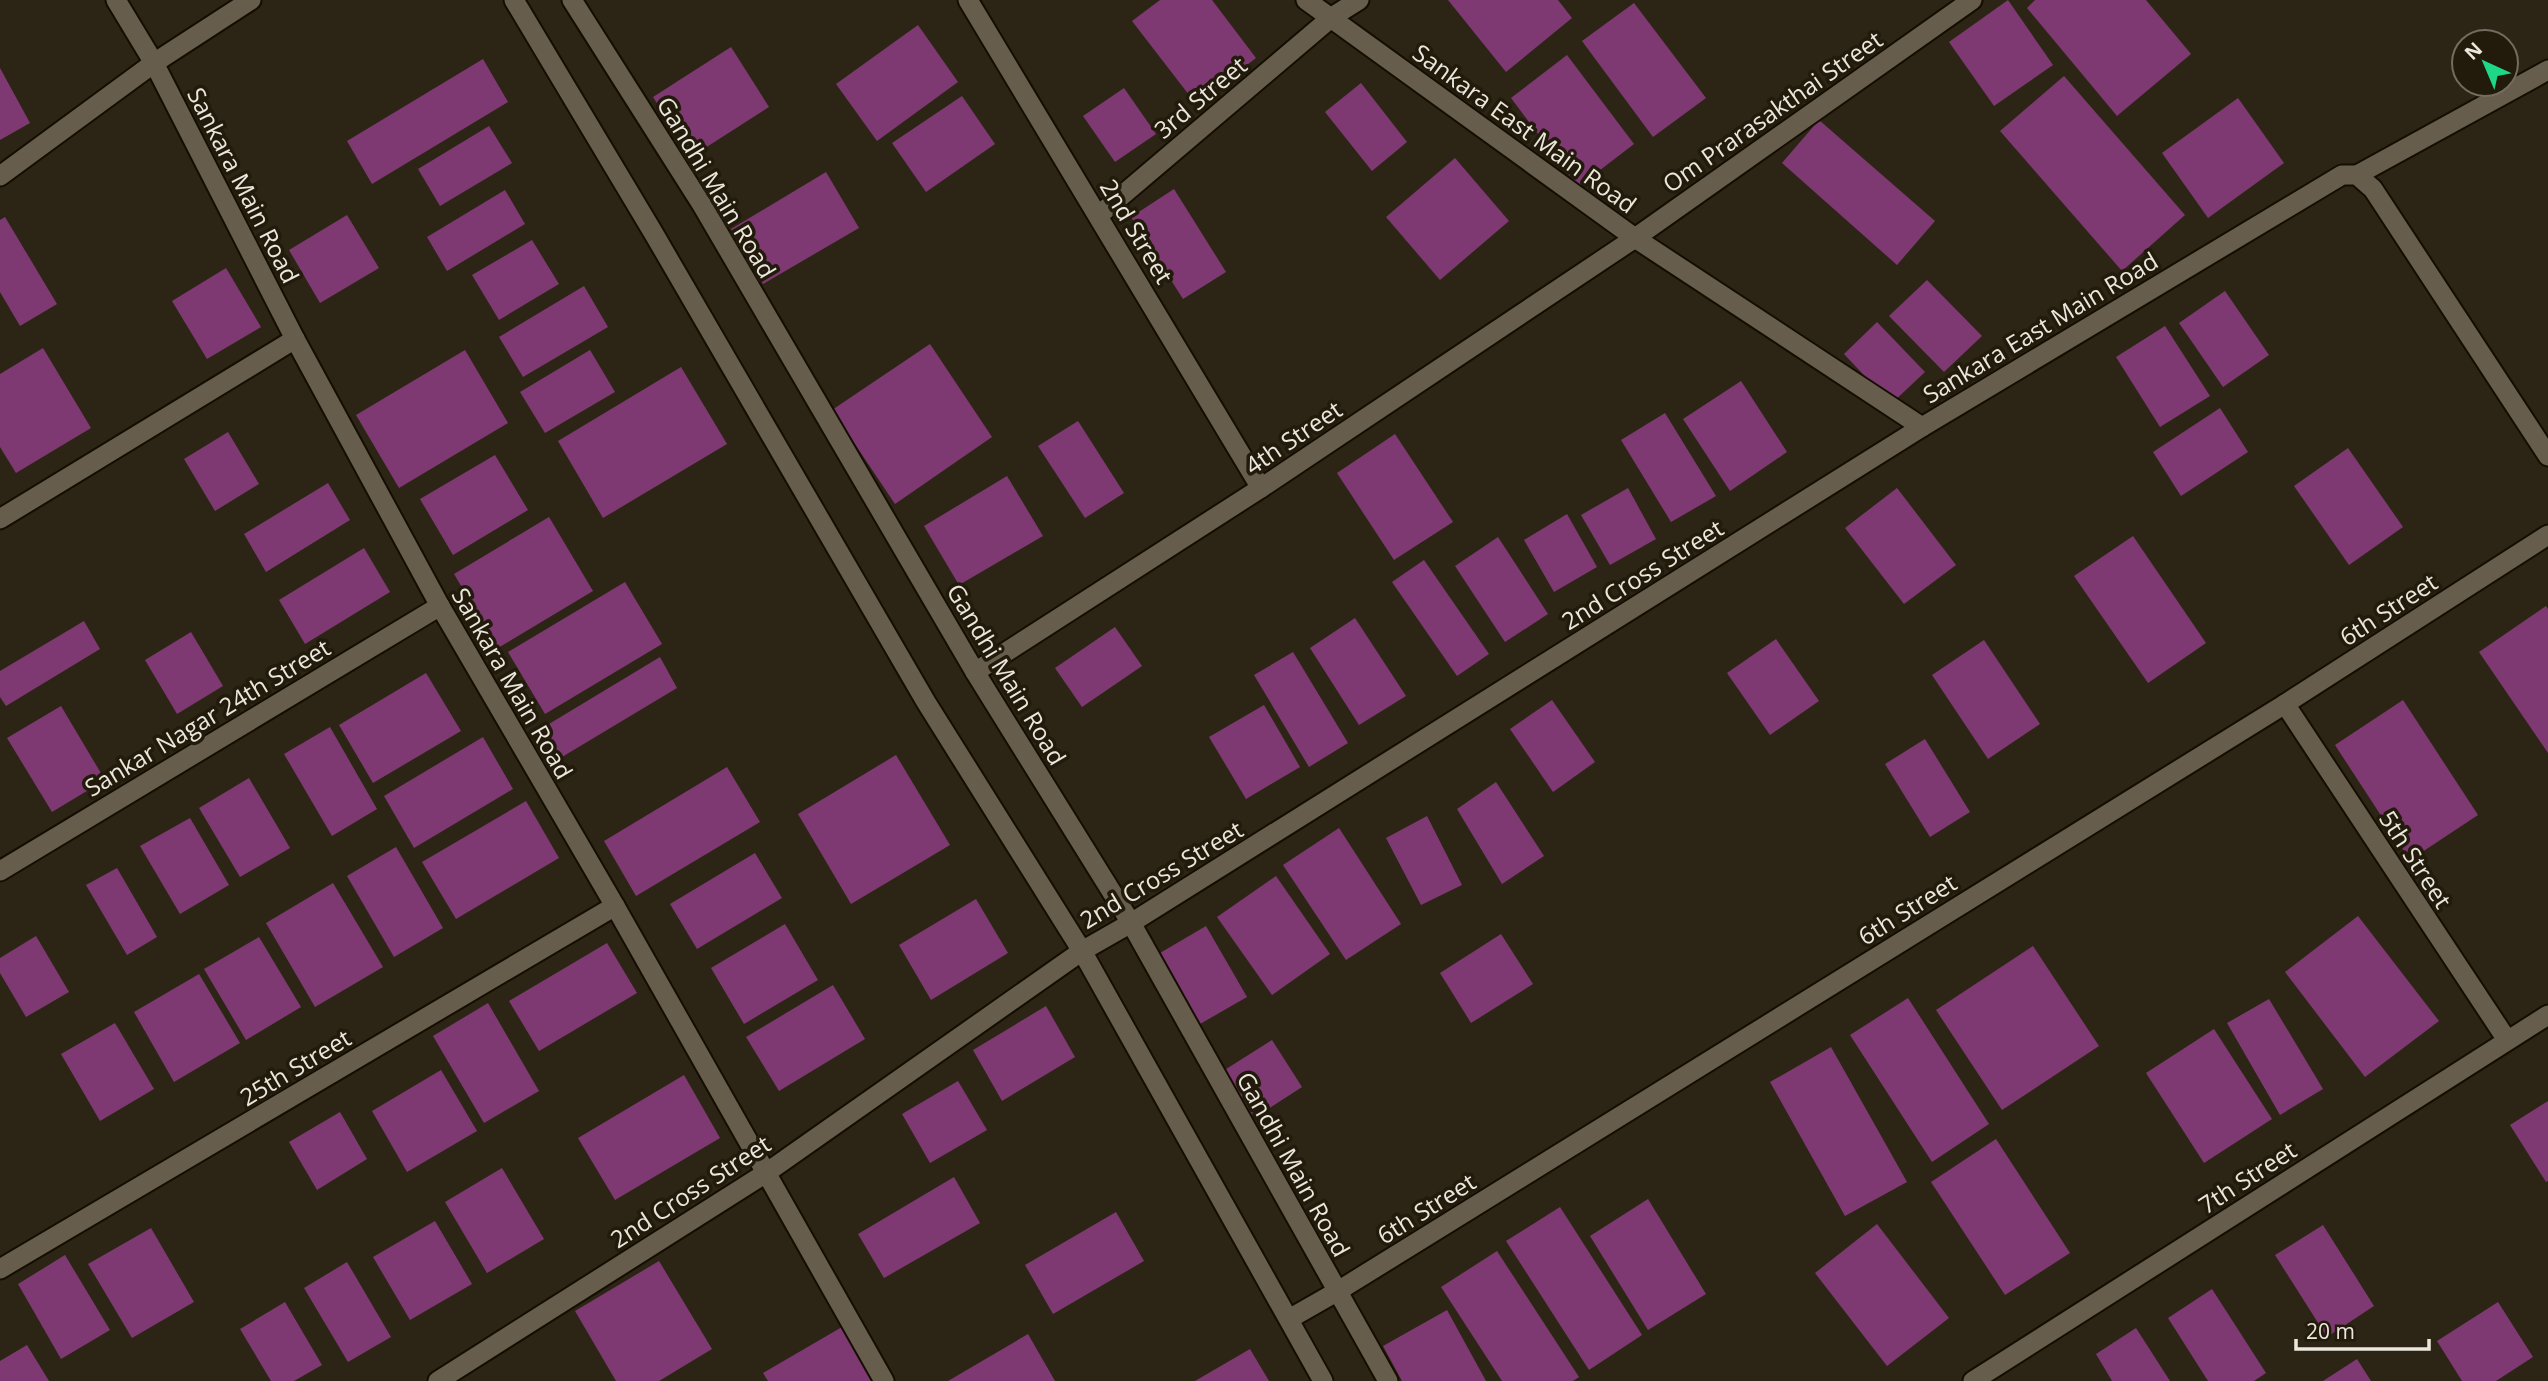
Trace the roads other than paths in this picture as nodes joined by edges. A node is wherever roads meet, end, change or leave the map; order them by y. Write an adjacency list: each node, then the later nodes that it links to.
1 (116, 0): 10 (street, Sankara Main Road)
2 (251, 0): 10 (street)
3 (514, 0): 28 (street)
4 (572, 0): 23 (street, Gandhi Main Road)
5 (968, 0): 14 (street, 2nd Street)
6 (1306, 0): 9 (street, Sankara East Main Road)
7 (1359, 0): 9 (street, 3rd Street)
8 (1972, 0): 15 (street, Om Prarasakthai Street)
9 (1332, 17): 14 (street, 3rd Street); 15 (street, Sankara East Main Road)
10 (154, 63): 13 (street); 16 (street, Sankara Main Road)
11 (2548, 71): 12 (street, Sankara East Main Road)
12 (2357, 175): 17 (street, Sankara East Main Road); 18 (street)
13 (0, 176)
14 (1099, 215): 19 (street, 2nd Street)
15 (1635, 238): 17 (street, Sankara East Main Road); 19 (street, 4th Street)
16 (295, 339): 20 (street); 22 (street, Sankara Main Road)
17 (1922, 427): 27 (street, 2nd Cross Street)
18 (2548, 456)
19 (1261, 488): 23 (street, 4th Street)
20 (0, 519)
21 (2548, 535): 24 (street, 6th Street)
22 (440, 606): 25 (street, Sankar Nagar 24th Street); 26 (street, Sankara Main Road)
23 (975, 672): 27 (street, Gandhi Main Road)
24 (2285, 704): 30 (street, 5th Street); 33 (street, 6th Street)
25 (0, 871)
26 (615, 906): 31 (street, Sankara Main Road); 32 (street, 25th Street)
27 (1131, 923): 28 (street, 2nd Cross Street); 33 (street, Gandhi Main Road)
28 (1082, 951): 31 (street, 2nd Cross Street); 34 (street)
29 (2548, 1015): 30 (street, 7th Street)
30 (2507, 1040): 39 (street, 7th Street)
31 (766, 1173): 35 (street, 2nd Cross Street); 36 (street, Sankara Main Road)
32 (0, 1269)
33 (1338, 1291): 34 (street, 6th Street); 38 (street, Gandhi Main Road)
34 (1289, 1319): 37 (street)
35 (438, 1381)
36 (884, 1381)
37 (1323, 1381)
38 (1388, 1381)
39 (1973, 1381)

